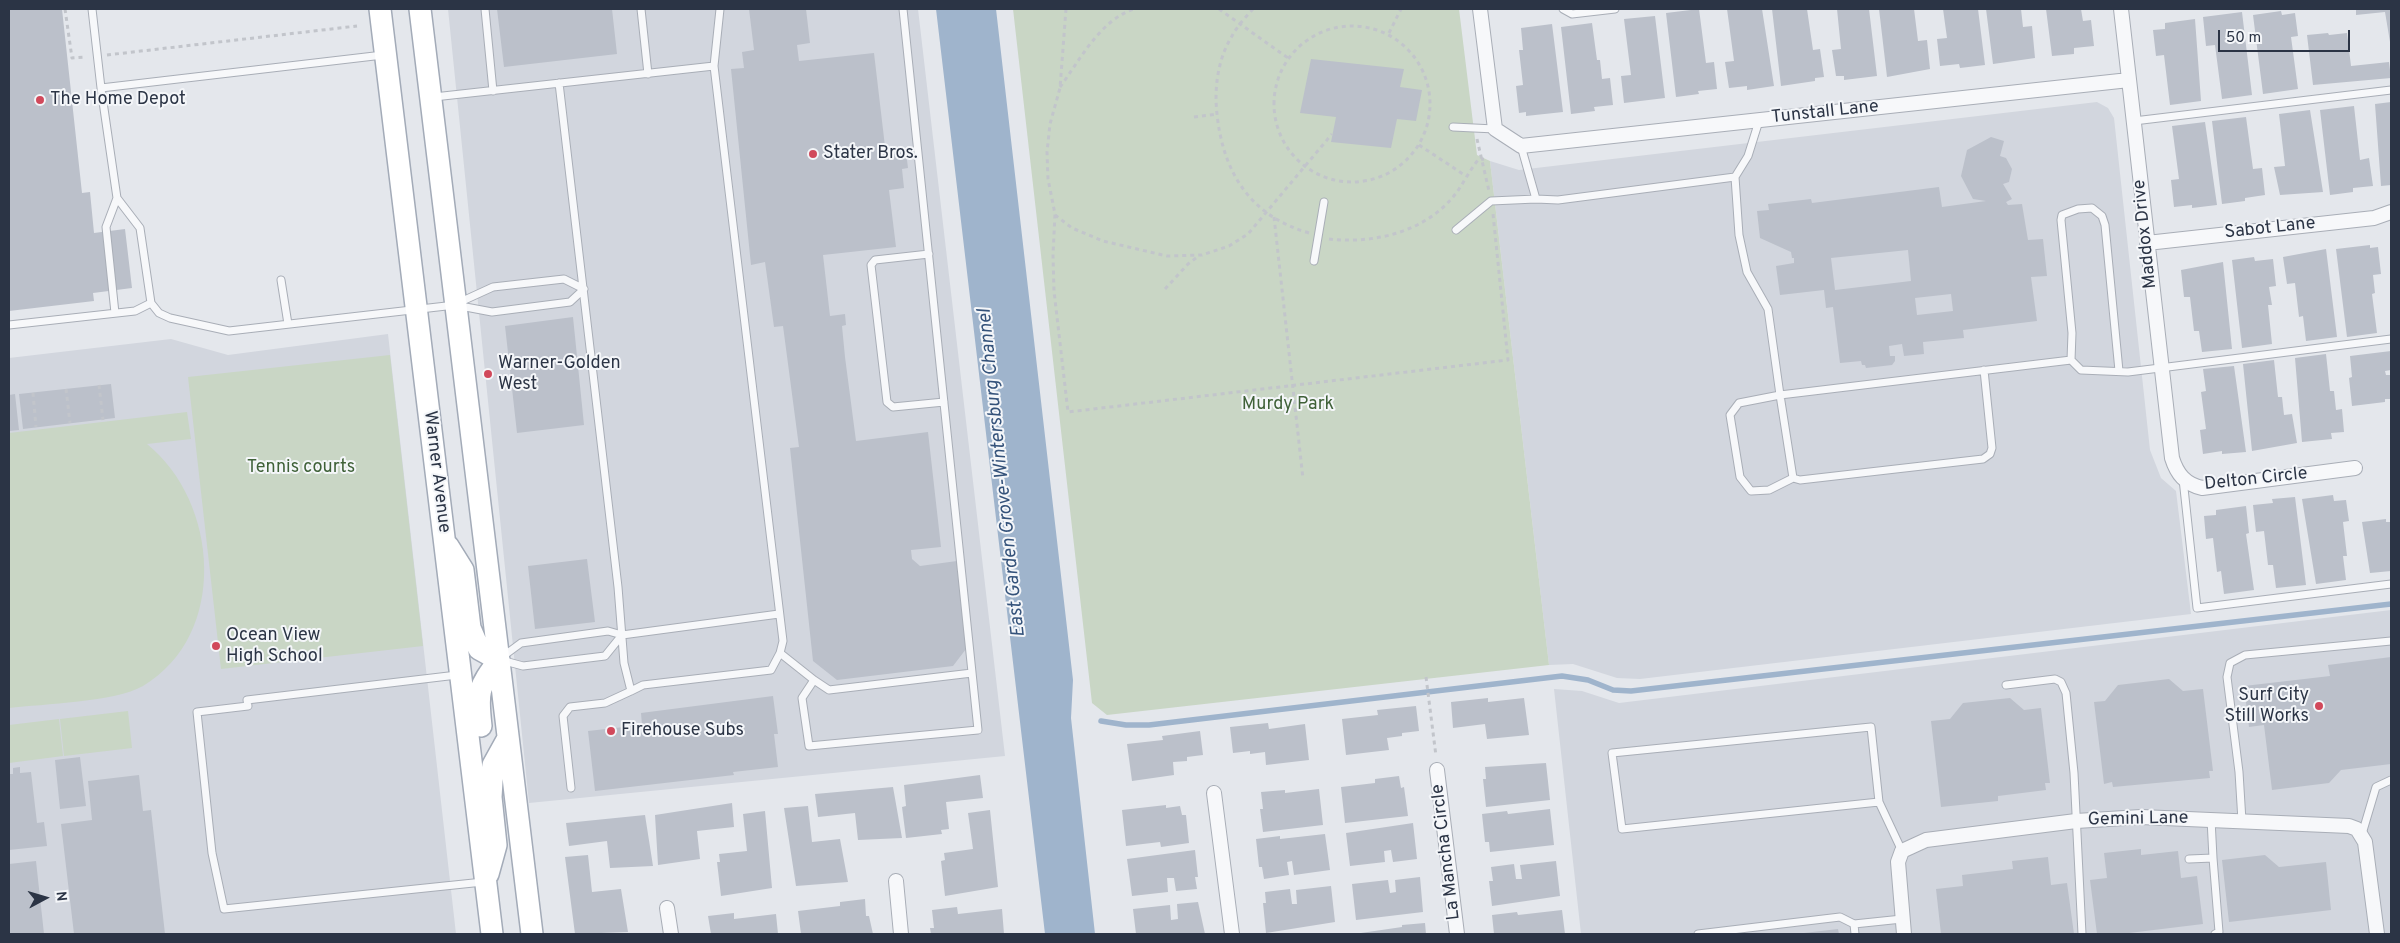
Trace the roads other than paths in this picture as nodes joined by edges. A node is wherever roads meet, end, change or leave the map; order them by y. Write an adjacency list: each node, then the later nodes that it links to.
1 (92, 9): 17 (lane)
2 (380, 9): 12 (main road, Warner Avenue)
3 (420, 9): 20 (main road)
4 (485, 9): 19 (lane)
5 (641, 9): 14 (lane)
6 (720, 9): 13 (lane)
7 (903, 9): 33 (lane)
8 (1480, 9): 24 (street)
9 (1563, 9): 10 (lane)
10 (1615, 9)
11 (2121, 9): 15 (street, Maddox Drive)
12 (385, 55): 17 (lane); 39 (main road, Warner Avenue)
13 (714, 66): 14 (lane); 56 (lane)
14 (648, 74): 16 (lane)
15 (2129, 80): 21 (street, Tunstall Lane); 22 (street, Maddox Drive)
16 (559, 84): 19 (lane); 36 (lane)
17 (101, 88): 27 (lane)
18 (2391, 90): 22 (lane)
19 (493, 91): 20 (lane)
20 (430, 98): 38 (main road)
21 (1759, 121): 25 (street, Tunstall Lane); 26 (lane)
22 (2134, 121): 32 (street, Maddox Drive)
23 (1453, 127): 24 (lane)
24 (1494, 129): 25 (street)
25 (1521, 146): 28 (lane)
26 (1735, 177): 28 (lane); 48 (lane)
27 (117, 198): 37 (lane); 40 (lane)
28 (1536, 199): 31 (lane)
29 (1324, 202): 34 (lane)
30 (2391, 212): 32 (street, Sabot Lane)
31 (1456, 230)
32 (2148, 243): 45 (street, Maddox Drive)
33 (929, 254): 49 (lane); 49 (lane)
34 (1314, 261)
35 (281, 280): 41 (lane)
36 (584, 289): 38 (lane); 38 (lane); 57 (lane)
37 (151, 304): 40 (lane); 41 (lane)
38 (455, 305): 39 (lane); 60 (main road)
39 (416, 309): 41 (lane); 54 (main road, Warner Avenue)
40 (115, 313): 42 (lane)
41 (288, 324)
42 (9, 325)
43 (2391, 339): 45 (lane)
44 (2072, 360): 46 (lane); 47 (lane); 47 (lane)
45 (2161, 367): 47 (lane); 50 (street, Maddox Drive)
46 (1984, 370): 48 (lane); 52 (lane)
47 (2119, 372)
48 (1780, 395): 52 (lane); 52 (lane)
49 (944, 402): 61 (lane)
50 (2172, 458): 53 (street, Delton Circle)
51 (2355, 468): 53 (street, Delton Circle)
52 (1793, 478)
53 (2182, 478): 55 (lane)
54 (444, 539): 60 (main road); 62 (main road, Warner Avenue)
55 (2391, 584)
56 (779, 614): 57 (lane); 59 (lane)
57 (622, 635): 60 (lane); 60 (lane); 65 (lane)
58 (2391, 641): 75 (lane)
59 (780, 653): 63 (lane); 65 (lane)
60 (499, 660): 66 (main road); 69 (main road)
61 (972, 673): 63 (lane); 63 (lane)
62 (460, 675): 69 (main road, Warner Avenue); 81 (lane)
63 (814, 680)
64 (2006, 685): 74 (lane)
65 (630, 691): 70 (lane)
66 (508, 738): 81 (main road); 87 (main road)
67 (1437, 770): 91 (street, La Mancha Circle)
68 (2391, 780): 76 (lane)
69 (473, 782): 81 (main road, Warner Avenue)
70 (571, 788)
71 (1214, 793): 90 (street)
72 (1879, 802): 72 (lane); 77 (lane)
73 (2211, 819): 74 (street, Gemini Lane); 75 (street, Gemini Lane); 78 (lane)
74 (2076, 821): 77 (street, Gemini Lane); 95 (lane)
75 (2242, 821): 76 (street, Gemini Lane)
76 (2362, 834): 97 (street)
77 (1908, 847): 83 (street)
78 (2213, 858): 79 (lane); 96 (lane)
79 (2188, 859)
80 (896, 881): 89 (street)
81 (486, 882): 85 (main road, Warner Avenue); 86 (main road)
82 (667, 908): 88 (street)
83 (1902, 918): 84 (lane); 94 (street)
84 (1854, 924): 92 (lane); 93 (lane)
85 (492, 934)
86 (506, 934)
87 (532, 934)
88 (671, 934)
89 (902, 934)
90 (1232, 934)
91 (1457, 934)
92 (1698, 934)
93 (1855, 934)
94 (1904, 934)
95 (2082, 934)
96 (2215, 934)
97 (2377, 934)

